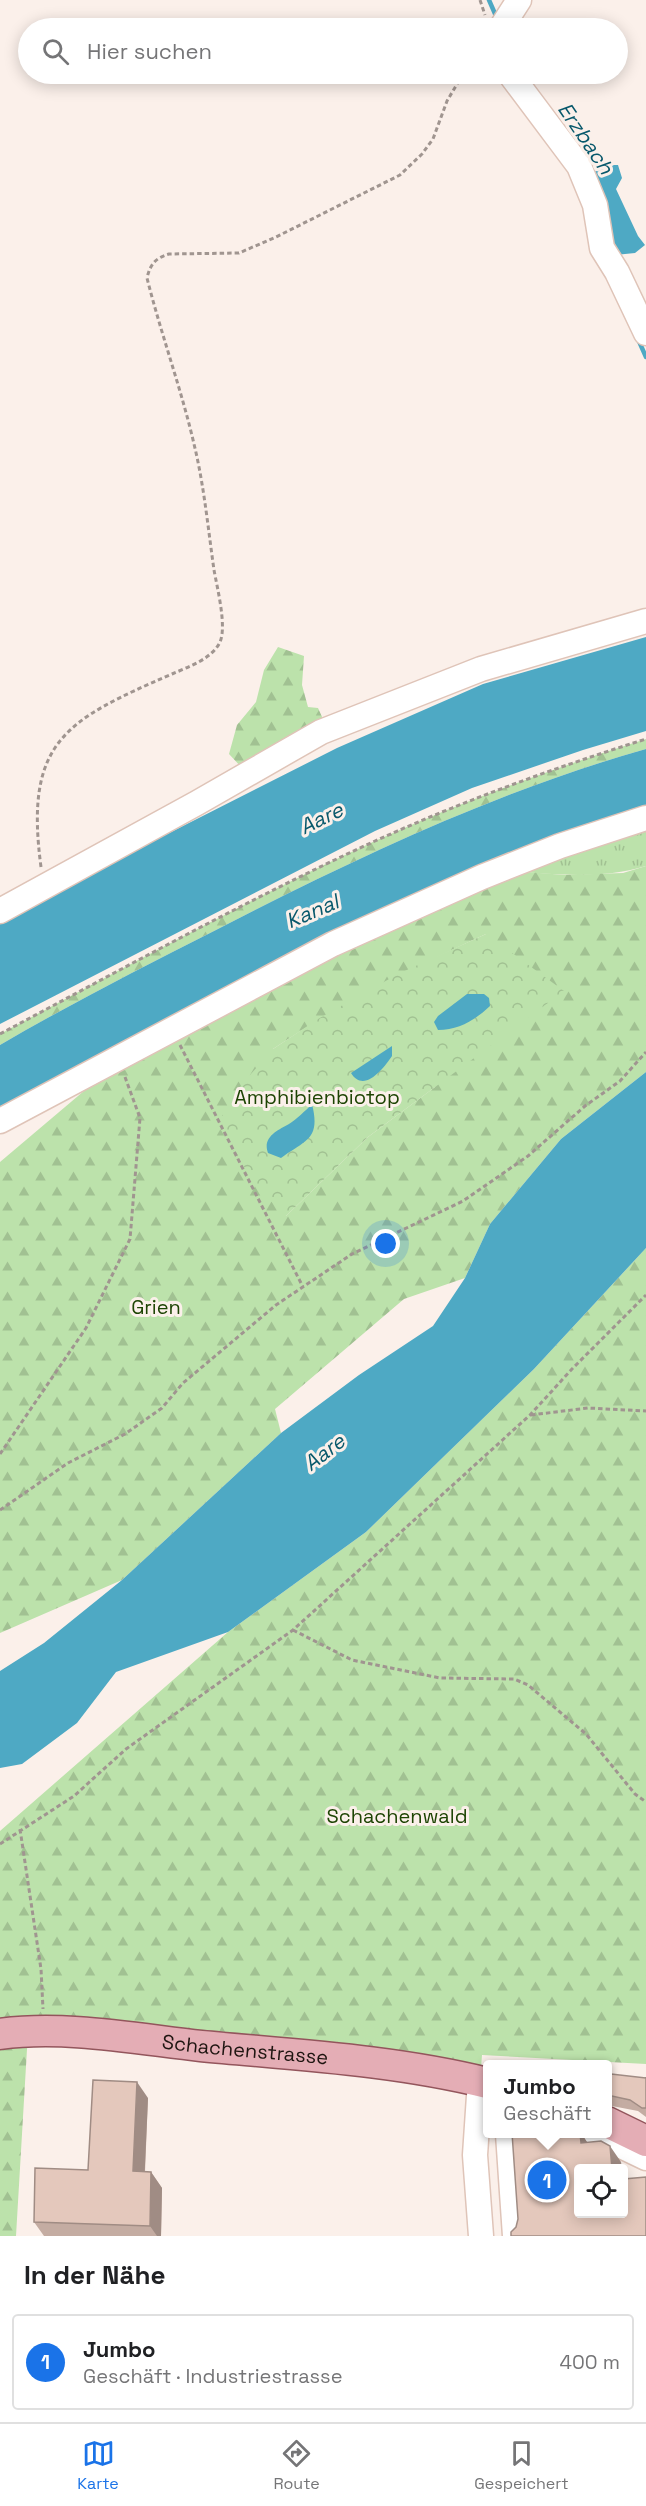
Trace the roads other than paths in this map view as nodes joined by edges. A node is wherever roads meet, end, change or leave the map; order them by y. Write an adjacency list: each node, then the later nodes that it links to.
1 (519, 0): 2 (street)
2 (507, 18)
3 (518, 84): 4 (street)
4 (646, 333)
5 (646, 621): 7 (street)
6 (646, 818): 8 (street)
7 (0, 911)
8 (0, 1121)
9 (0, 2034): 10 (main road, Schachenstrasse)
10 (483, 2082): 16 (street)
11 (612, 2124): 14 (main road)
12 (508, 2138): 17 (street)
13 (606, 2138): 15 (street)
14 (646, 2141)
15 (646, 2158)
16 (481, 2236)
17 (514, 2236)

